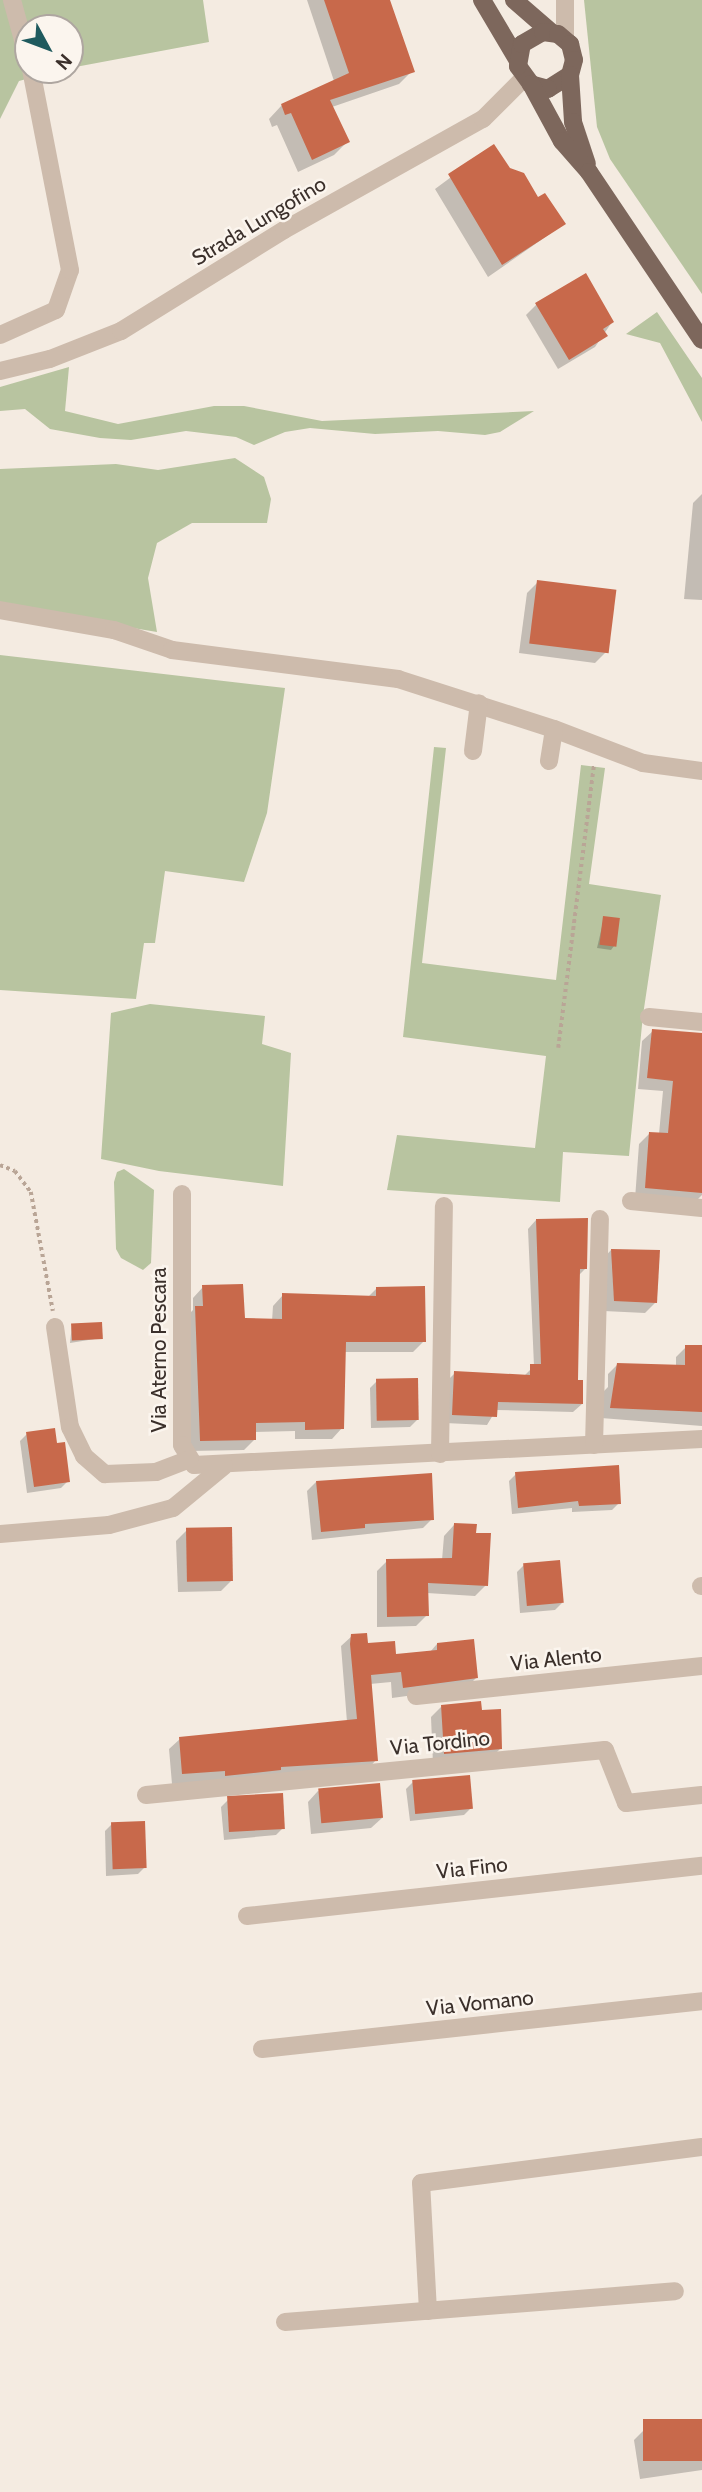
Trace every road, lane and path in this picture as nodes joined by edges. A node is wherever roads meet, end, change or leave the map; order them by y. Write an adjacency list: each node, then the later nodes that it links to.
1 (481, 0): 5 (main road)
2 (514, 0): 4 (main road)
3 (565, 0): 4 (street)
4 (558, 35): 5 (main road); 6 (main road)
5 (517, 59): 7 (main road)
6 (570, 75): 7 (main road); 9 (main road)
7 (527, 81): 9 (main road); 12 (street, Strada Lungofino)
8 (34, 84): 10 (street)
9 (589, 172): 11 (main road)
10 (0, 335)
11 (702, 340)
12 (0, 371)
13 (0, 610): 14 (street)
14 (480, 703): 15 (street); 17 (street)
15 (554, 729): 16 (street); 18 (street)
16 (599, 745): 19 (street); 22 (path)
17 (472, 751)
18 (550, 761)
19 (702, 771)
20 (649, 1017): 21 (street)
21 (702, 1022)
22 (558, 1048)
23 (0, 1166): 29 (path)
24 (182, 1194): 33 (street, Via Aterno Pescara)
25 (631, 1201): 27 (street)
26 (444, 1206): 32 (street)
27 (702, 1208)
28 (600, 1219): 31 (street)
29 (55, 1326): 33 (street)
30 (702, 1439): 31 (street)
31 (594, 1445): 32 (street)
32 (440, 1454): 34 (street)
33 (190, 1459): 34 (street)
34 (224, 1466): 35 (street)
35 (0, 1534)
36 (702, 1666): 37 (street, Via Alento)
37 (416, 1696)
38 (146, 1795): 39 (street, Via Tordino)
39 (702, 1795)
40 (702, 1866): 41 (street, Via Fino)
41 (247, 1916)
42 (702, 2001): 43 (street, Via Vomano)
43 (262, 2049)
44 (702, 2147): 46 (street)
45 (675, 2291): 46 (street)
46 (428, 2311): 47 (street)
47 (285, 2322)

